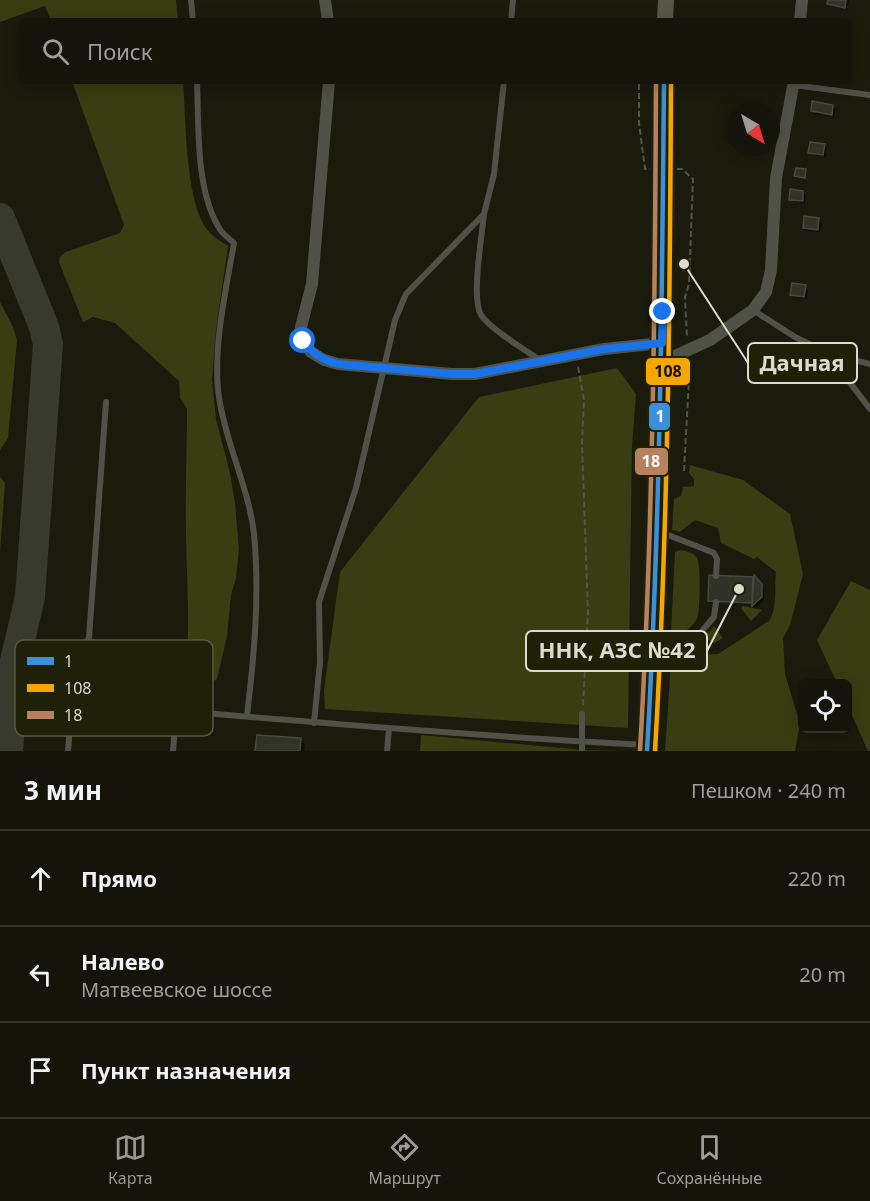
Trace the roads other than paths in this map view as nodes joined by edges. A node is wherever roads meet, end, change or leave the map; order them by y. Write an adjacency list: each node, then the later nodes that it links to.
1 (191, 0): 6 (lane)
2 (325, 0): 7 (street)
3 (513, 0): 8 (lane)
4 (666, 0): 9 (main road)
5 (802, 0): 10 (street)
6 (193, 18)
7 (328, 18)
8 (511, 18)
9 (665, 18)
10 (800, 18)
11 (197, 84): 35 (lane)
12 (329, 84): 25 (street)
13 (504, 84): 18 (lane)
14 (664, 84): 20 (main road)
15 (793, 84): 19 (street)
16 (799, 84): 17 (lane)
17 (870, 95)
18 (484, 214): 22 (lane); 25 (lane)
19 (753, 310): 21 (lane); 23 (street)
20 (662, 343): 22 (street); 23 (main road)
21 (828, 353): 24 (lane); 27 (lane)
22 (540, 360): 25 (street)
23 (662, 362): 28 (main road)
24 (870, 364)
25 (385, 368): 36 (lane)
26 (106, 402): 31 (lane)
27 (870, 409)
28 (657, 531): 29 (lane); 32 (main road)
29 (716, 576)
30 (716, 602): 32 (lane)
31 (88, 640)
32 (653, 649): 41 (main road)
33 (213, 714): 35 (lane)
34 (582, 714): 40 (lane)
35 (247, 716): 36 (lane)
36 (314, 723): 37 (lane)
37 (389, 728): 40 (lane); 44 (lane)
38 (69, 736): 42 (lane)
39 (174, 736): 43 (lane)
40 (583, 742): 41 (lane); 45 (lane)
41 (647, 748)
42 (68, 751)
43 (173, 751)
44 (387, 751)
45 (582, 751)

